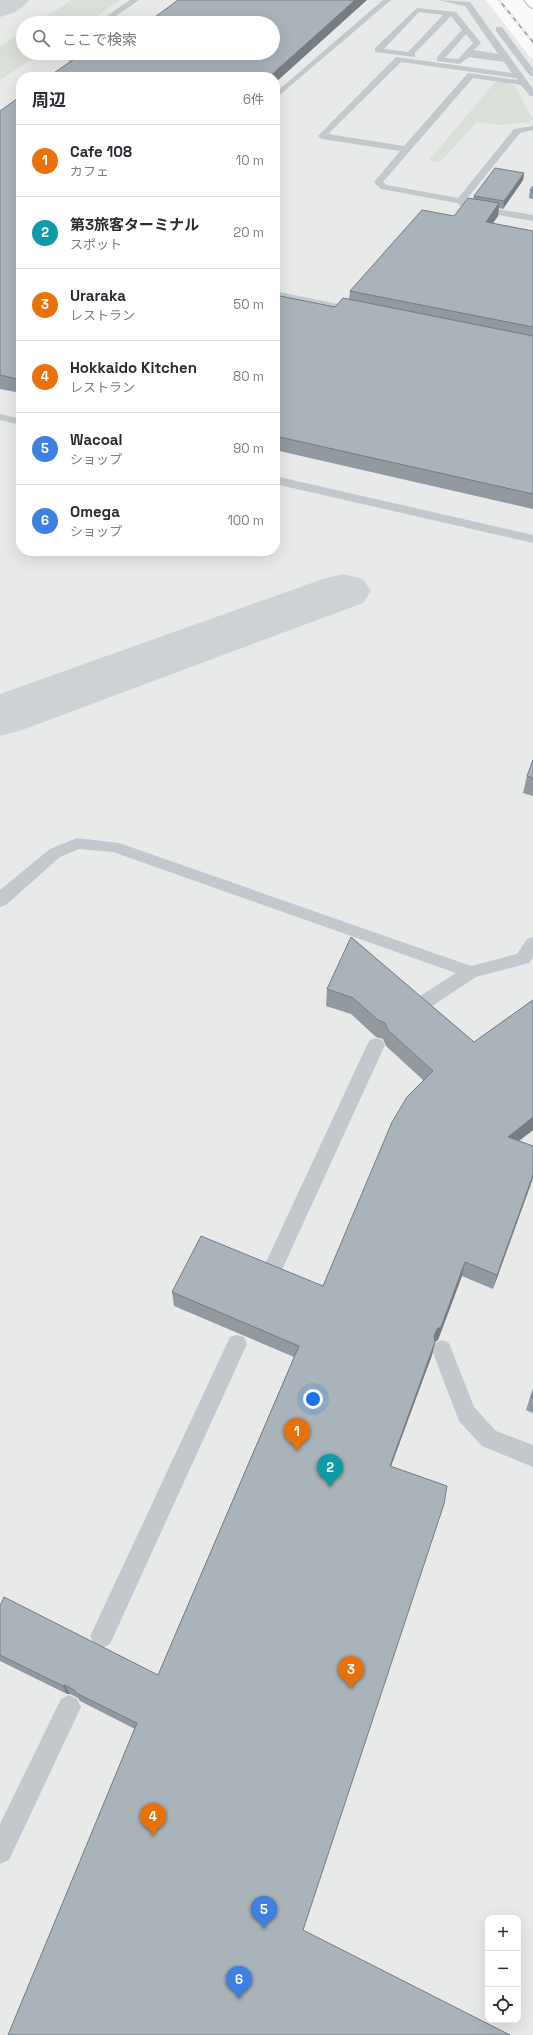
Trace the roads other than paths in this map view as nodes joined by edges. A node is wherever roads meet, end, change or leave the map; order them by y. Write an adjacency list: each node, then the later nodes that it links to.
1 (135, 0): 8 (lane)
2 (378, 0): 18 (lane)
3 (387, 0): 19 (lane)
4 (442, 0): 12 (lane)
5 (529, 0): 6 (highway)
6 (533, 5)
7 (448, 14): 10 (lane); 11 (lane); 11 (lane)
8 (111, 16)
9 (494, 22): 16 (lane)
10 (466, 30): 12 (lane); 13 (lane)
11 (409, 55): 13 (lane)
12 (506, 58): 13 (lane); 17 (lane)
13 (440, 59)
14 (72, 60): 15 (lane)
15 (62, 72)
16 (533, 74)
17 (520, 79): 20 (lane); 22 (lane); 22 (lane)
18 (280, 84)
19 (280, 94)
20 (533, 94)
21 (533, 128): 23 (lane)
22 (406, 149): 23 (lane)
23 (460, 201): 24 (lane)
24 (533, 218)
25 (280, 295): 26 (lane)
26 (369, 313)
27 (0, 417): 28 (lane)
28 (16, 421)
29 (280, 481): 30 (lane)
30 (533, 539)
31 (2, 897): 33 (lane)
32 (533, 942): 33 (lane)
33 (471, 972): 34 (lane)
34 (423, 1003)
35 (376, 1045): 36 (lane)
36 (273, 1268)
37 (237, 1344): 40 (lane)
38 (442, 1350): 39 (lane)
39 (533, 1456)
40 (102, 1636)
41 (69, 1707): 42 (lane)
42 (0, 1851)

